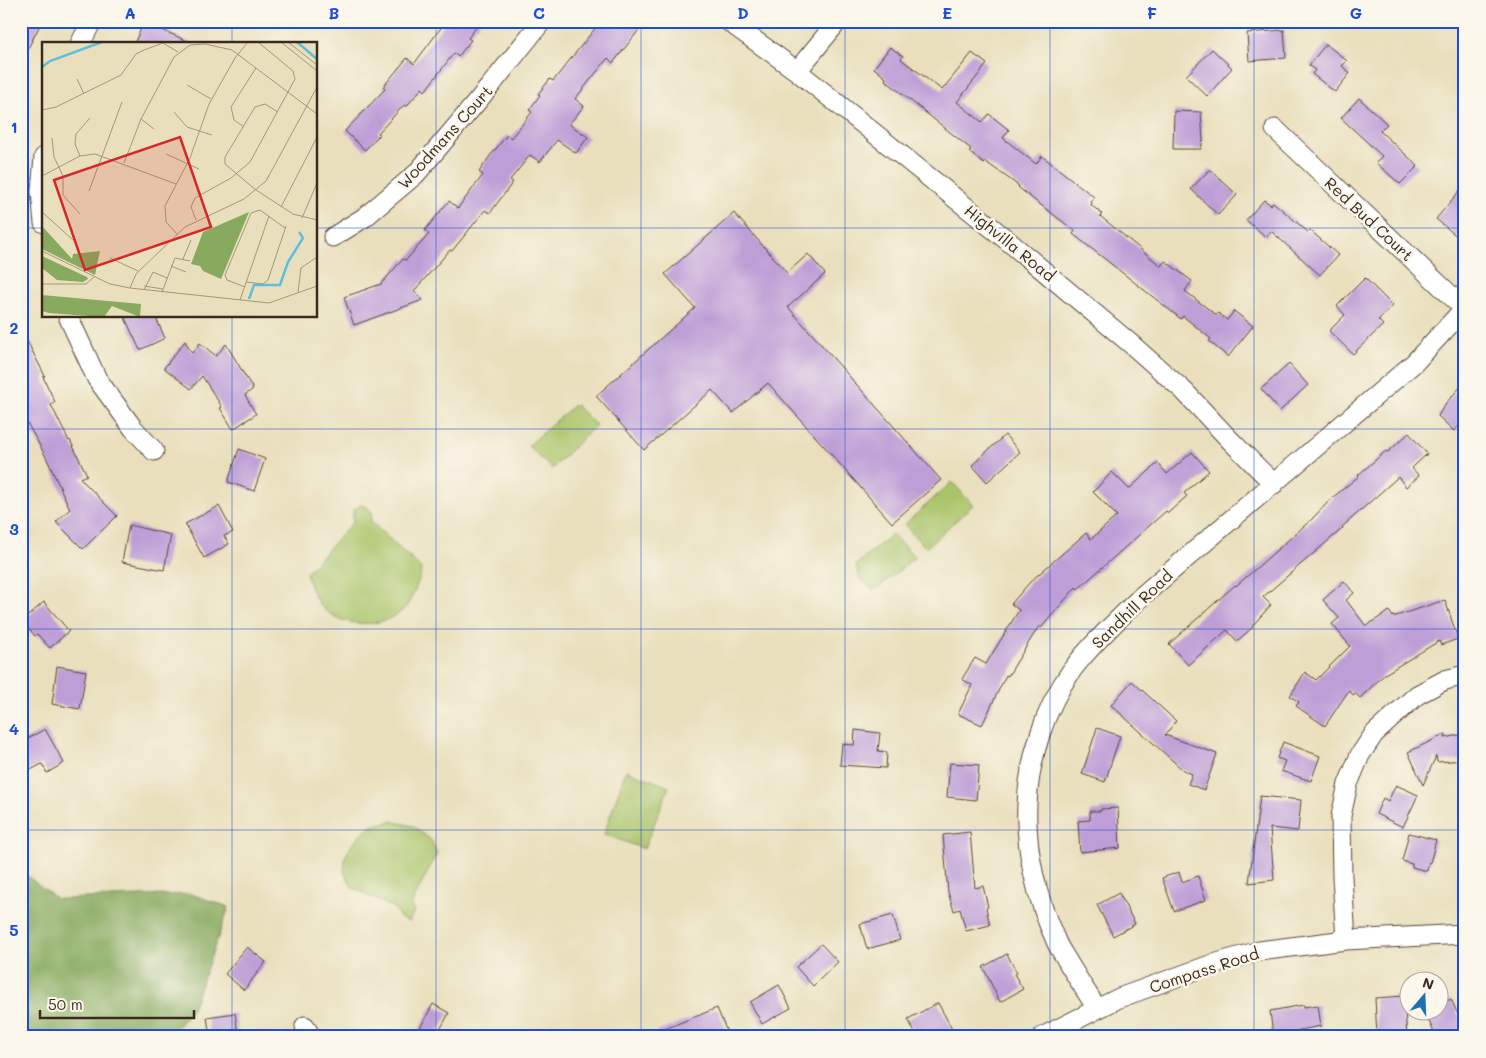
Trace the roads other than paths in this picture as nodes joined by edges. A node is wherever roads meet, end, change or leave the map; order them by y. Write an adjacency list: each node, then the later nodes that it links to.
1 (92, 21): 5 (street)
2 (542, 21): 10 (street, Woodmans Court)
3 (728, 21): 6 (street, Highvilla Road)
4 (838, 21): 6 (street)
5 (81, 42)
6 (797, 71): 14 (street, Highvilla Road)
7 (1275, 130): 11 (street, Red Bud Court)
8 (42, 179): 9 (street)
9 (42, 201)
10 (333, 237)
11 (1465, 308): 14 (street, Sandhill Road)
12 (69, 318): 13 (street)
13 (154, 452)
14 (1274, 484): 18 (street, Sandhill Road)
15 (1465, 675): 17 (street)
16 (1465, 934): 17 (street, Compass Road)
17 (1346, 940): 18 (street, Compass Road)
18 (1097, 1009): 19 (street, Compass Road)
19 (1042, 1037)

